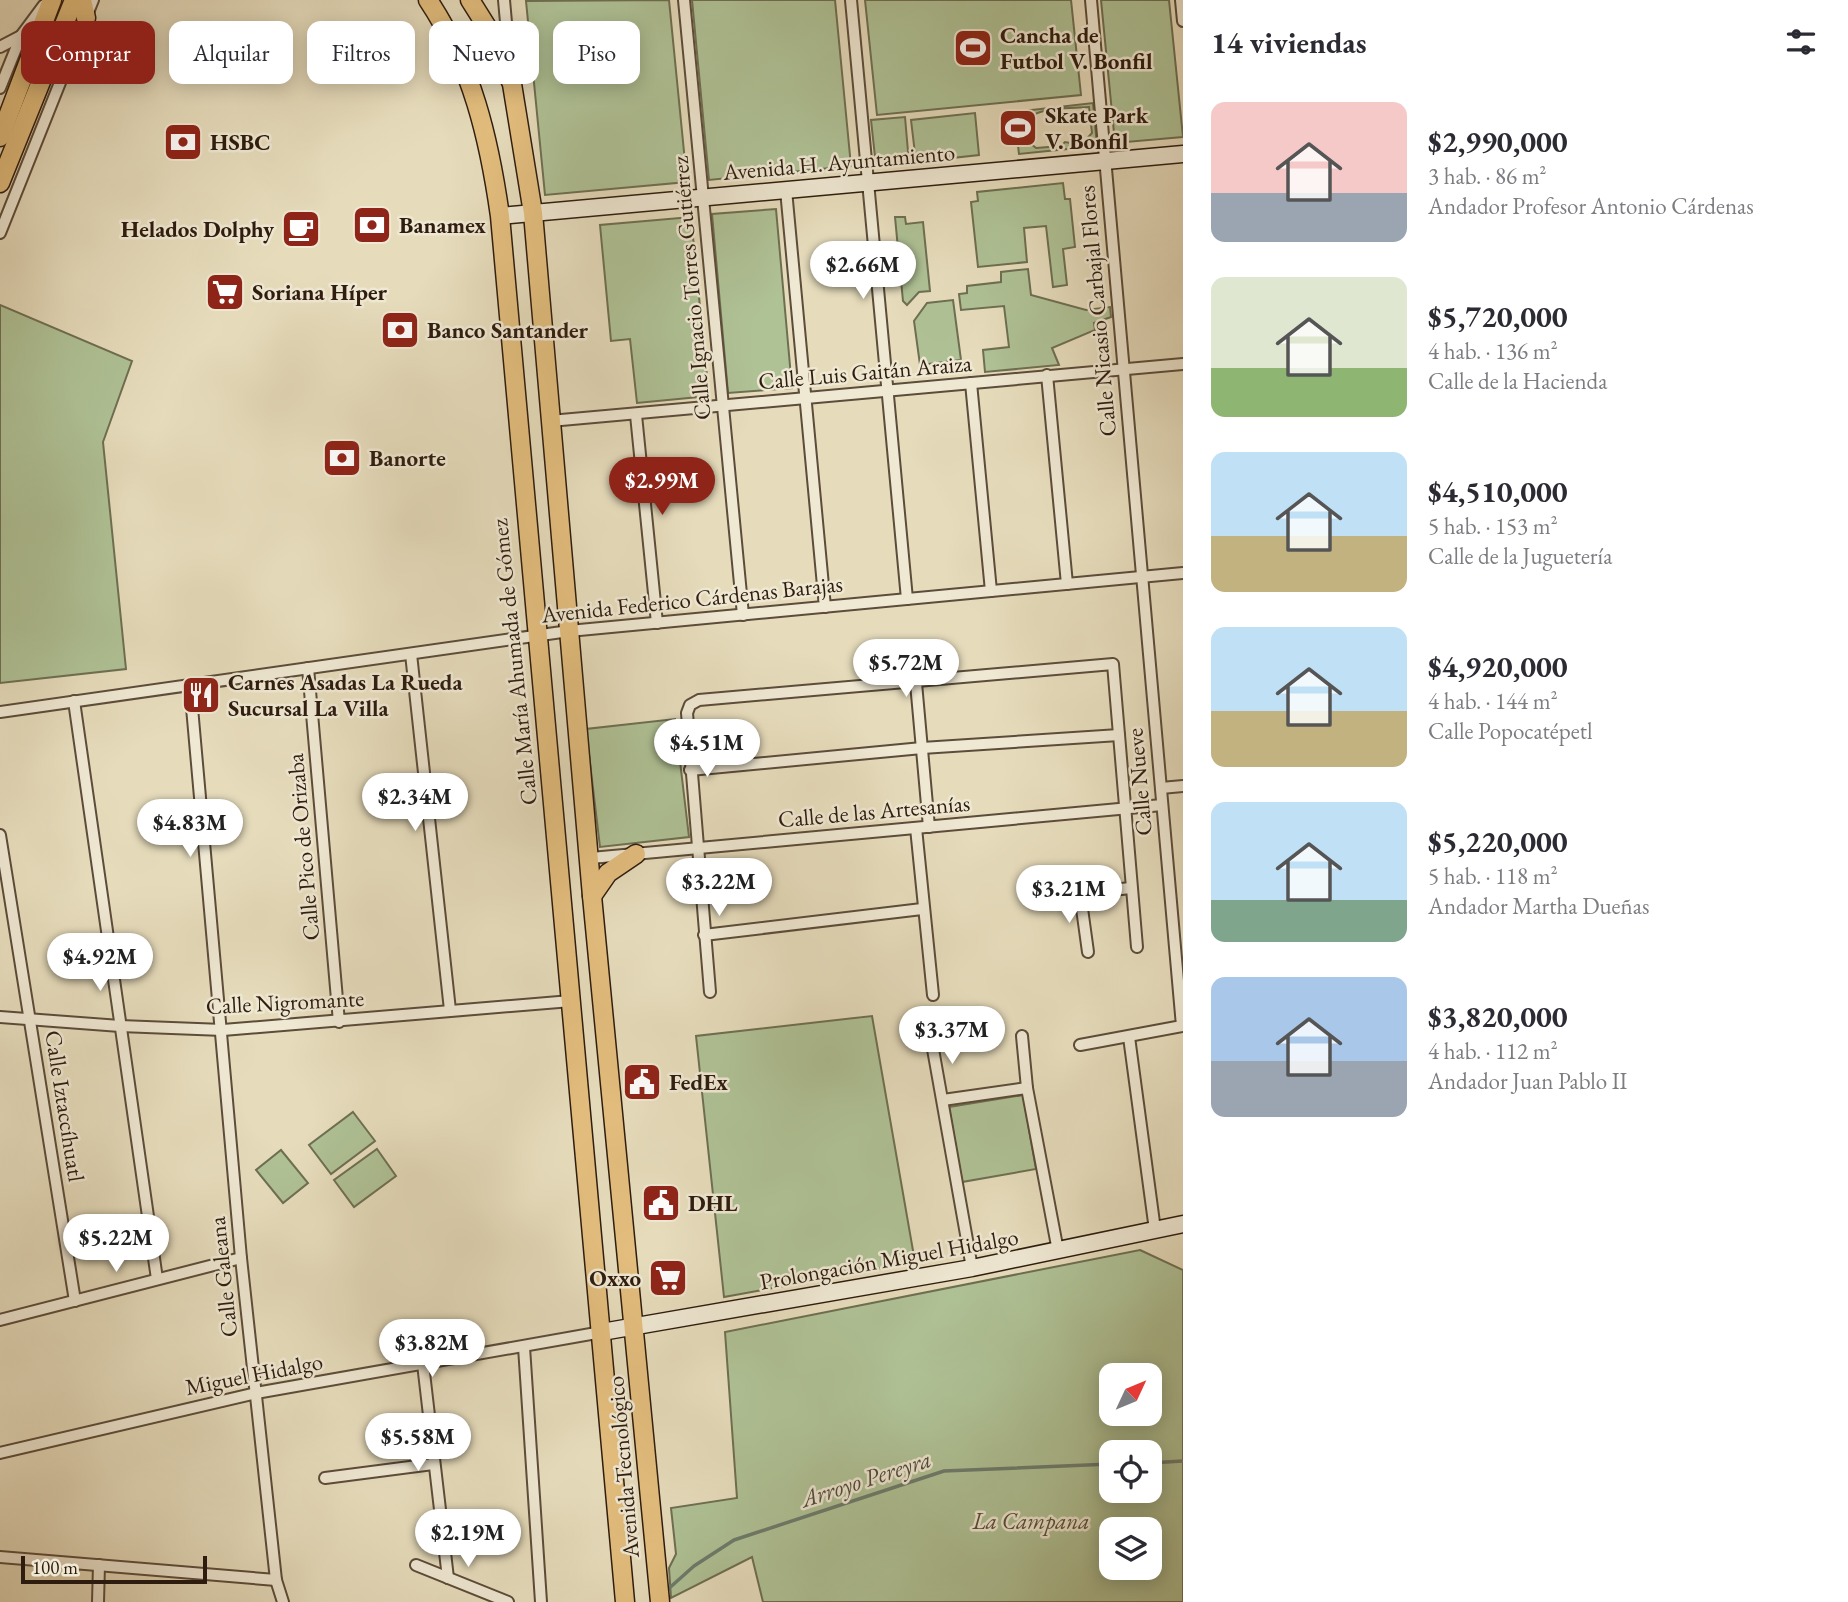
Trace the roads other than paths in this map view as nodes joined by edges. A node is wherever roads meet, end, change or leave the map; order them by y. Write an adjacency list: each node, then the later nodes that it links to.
1 (50, 0): 12 (street); 21 (main road)
2 (74, 0): 25 (main road)
3 (93, 0): 11 (street)
4 (428, 0): 29 (main road, Calle María Ahumada de Gómez)
5 (470, 0): 13 (main road)
6 (504, 0): 14 (street)
7 (684, 0): 27 (street, Calle Ignacio Torres Gutiérrez)
8 (851, 0): 24 (street)
9 (1091, 0): 23 (street, Calle Nicasio Carbajal Flores)
10 (1181, 0): 15 (street)
11 (84, 9): 30 (street)
12 (34, 21)
13 (482, 21)
14 (506, 21)
15 (1183, 21)
16 (21, 36): 18 (street)
17 (21, 38): 20 (street)
18 (0, 47)
19 (512, 84): 28 (main road)
20 (0, 88)
21 (0, 136)
22 (1183, 154): 23 (street, Avenida H. Ayuntamiento)
23 (1105, 160): 24 (street, Avenida H. Ayuntamiento); 32 (street, Calle Nicasio Carbajal Flores)
24 (868, 182): 26 (street, Avenida H. Ayuntamiento); 35 (street)
25 (0, 183)
26 (786, 190): 27 (street, Avenida H. Ayuntamiento); 36 (street)
27 (703, 197): 28 (street, Avenida H. Ayuntamiento); 37 (street, Calle Ignacio Torres Gutiérrez)
28 (533, 213): 29 (street, Avenida H. Ayuntamiento); 39 (main road)
29 (499, 216): 49 (main road, Calle María Ahumada de Gómez)
30 (0, 233)
31 (1183, 364): 32 (street, Calle Luis Gaitán Araiza)
32 (1124, 369): 33 (street, Calle Luis Gaitán Araiza); 41 (street, Calle Nicasio Carbajal Flores)
33 (1048, 375): 34 (street, Calle Luis Gaitán Araiza); 42 (street)
34 (971, 383): 35 (street, Calle Luis Gaitán Araiza); 43 (street)
35 (887, 391): 36 (street, Calle Luis Gaitán Araiza); 44 (street)
36 (805, 398): 37 (street, Calle Luis Gaitán Araiza); 45 (street)
37 (723, 406): 38 (street, Calle Luis Gaitán Araiza); 46 (street, Calle Ignacio Torres Gutiérrez)
38 (636, 415): 39 (street, Calle Luis Gaitán Araiza); 47 (street)
39 (550, 421): 48 (main road)
40 (1183, 573): 41 (street, Avenida Federico Cárdenas Barajas)
41 (1142, 577): 42 (street, Avenida Federico Cárdenas Barajas); 60 (street, Calle Nueve)
42 (1067, 584): 43 (street, Avenida Federico Cárdenas Barajas)
43 (991, 591): 44 (street, Avenida Federico Cárdenas Barajas)
44 (906, 599): 45 (street, Avenida Federico Cárdenas Barajas)
45 (825, 607): 46 (street, Avenida Federico Cárdenas Barajas)
46 (743, 615): 47 (street, Avenida Federico Cárdenas Barajas)
47 (657, 623): 48 (street, Avenida Federico Cárdenas Barajas)
48 (569, 631): 49 (street, Avenida Federico Cárdenas Barajas); 68 (main road)
49 (536, 636): 50 (street, Avenida Federico Cárdenas Barajas); 77 (main road, Calle María Ahumada de Gómez)
50 (411, 653): 51 (street, Avenida Federico Cárdenas Barajas); 78 (street)
51 (307, 668): 53 (street, Avenida Federico Cárdenas Barajas); 81 (street, Calle Pico de Orizaba)
52 (916, 683): 56 (street); 57 (street); 58 (street)
53 (190, 685): 54 (street, Avenida Federico Cárdenas Barajas); 86 (street, Calle Galeana)
54 (74, 701): 55 (street, Avenida Federico Cárdenas Barajas); 83 (street)
55 (0, 712)
56 (1119, 735): 57 (street); 62 (street)
57 (922, 748): 58 (street); 63 (street)
58 (690, 770): 66 (street)
59 (1183, 786): 60 (street)
60 (1161, 788): 61 (street, Calle Nueve)
61 (1162, 805): 62 (street, Calle de las Artesanías); 84 (street, Calle Nueve)
62 (1123, 809): 63 (street, Calle de las Artesanías); 69 (street)
63 (929, 827): 64 (street, Calle de las Artesanías)
64 (916, 828): 66 (street, Calle de las Artesanías); 71 (street)
65 (0, 835): 80 (street, Calle Iztaccíhuatl)
66 (696, 848): 67 (street, Calle de las Artesanías); 72 (street)
67 (636, 854): 68 (street, Calle de las Artesanías); 70 (main road)
68 (590, 858): 70 (main road)
69 (1130, 888): 73 (street); 74 (street)
70 (592, 896): 82 (main road)
71 (922, 909): 72 (street); 76 (street)
72 (704, 935): 75 (street)
73 (1137, 947)
74 (1088, 952)
75 (710, 992)
76 (933, 995)
77 (571, 1001): 78 (street, Calle Nigromante); 85 (main road, Calle María Ahumada de Gómez)
78 (450, 1010): 81 (street, Calle Nigromante)
79 (0, 1017): 80 (street, Calle Nigromante)
80 (30, 1020): 83 (street, Calle Nigromante); 99 (street, Calle Iztaccíhuatl)
81 (340, 1022): 86 (street, Calle Nigromante)
82 (607, 1022): 85 (main road); 101 (main road)
83 (120, 1026): 86 (street, Calle Nigromante); 98 (street)
84 (1182, 1026): 88 (street)
85 (575, 1029): 102 (main road, Calle María Ahumada de Gómez)
86 (223, 1030): 96 (street, Calle Galeana)
87 (1021, 1036): 91 (street)
88 (1129, 1037): 90 (street); 94 (street)
89 (931, 1038): 92 (street)
90 (1080, 1045)
91 (1027, 1088): 92 (street); 95 (street)
92 (943, 1100): 97 (street)
93 (1183, 1224): 94 (street, Prolongación Miguel Hidalgo)
94 (1156, 1230): 95 (street, Prolongación Miguel Hidalgo)
95 (1058, 1251): 97 (street, Prolongación Miguel Hidalgo)
96 (241, 1258): 98 (street); 105 (street, Calle Galeana)
97 (972, 1268): 101 (street, Prolongación Miguel Hidalgo)
98 (157, 1279): 99 (street)
99 (75, 1301): 100 (street)
100 (0, 1320)
101 (634, 1328): 102 (street, Prolongación Miguel Hidalgo); 114 (main road, Avenida Tecnológico)
102 (602, 1332): 103 (street, Miguel Hidalgo); 119 (main road, Avenida Tecnológico)
103 (524, 1347): 104 (street, Miguel Hidalgo); 118 (street)
104 (423, 1364): 105 (street, Miguel Hidalgo); 107 (street)
105 (256, 1393): 106 (street, Miguel Hidalgo); 113 (street, Calle Galeana)
106 (0, 1453)
107 (433, 1464): 108 (street); 112 (street)
108 (326, 1478)
109 (0, 1557): 110 (street)
110 (99, 1565): 113 (street); 115 (street)
111 (416, 1565): 112 (street)
112 (448, 1578): 117 (street)
113 (276, 1580): 116 (street, Calle Galeana)
114 (659, 1595)
115 (99, 1602)
116 (283, 1602)
117 (508, 1602)
118 (541, 1602)
119 (625, 1602)

